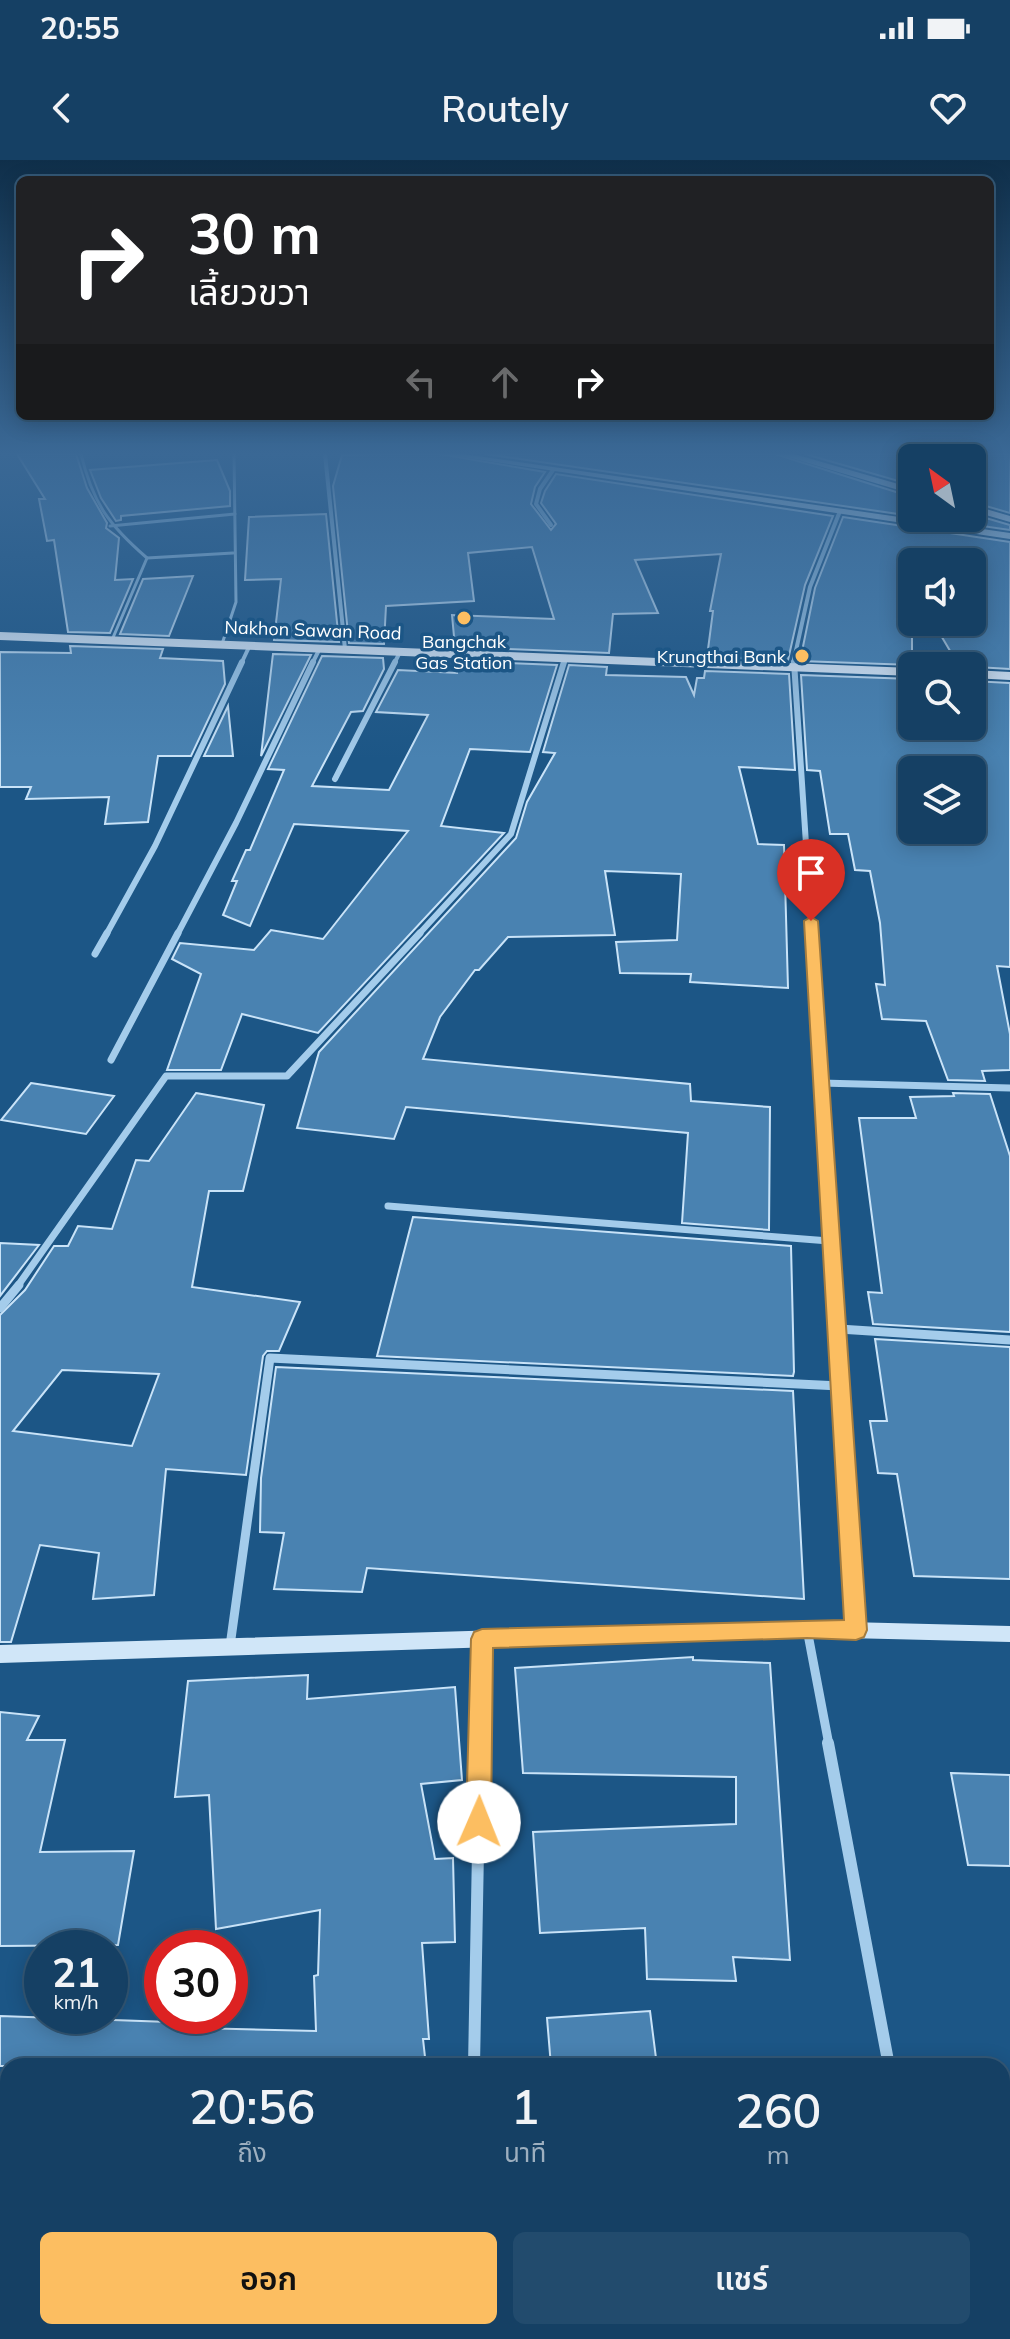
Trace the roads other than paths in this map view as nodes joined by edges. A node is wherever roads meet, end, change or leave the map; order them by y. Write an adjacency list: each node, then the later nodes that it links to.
1 (144, 556): 6 (lane)
2 (187, 556): 6 (lane)
3 (233, 556): 9 (lane)
4 (335, 556): 12 (street)
5 (821, 556): 15 (street)
6 (147, 558): 8 (lane)
7 (0, 636): 8 (main road, Nakhon Sawan Road)
8 (112, 640): 9 (main road, Nakhon Sawan Road)
9 (222, 644): 10 (main road, Nakhon Sawan Road)
10 (250, 645): 11 (main road, Nakhon Sawan Road); 20 (street)
11 (320, 648): 12 (main road, Nakhon Sawan Road); 21 (street)
12 (345, 649): 13 (main road, Nakhon Sawan Road)
13 (400, 652): 14 (main road, Nakhon Sawan Road); 19 (street)
14 (565, 658): 15 (main road, Nakhon Sawan Road); 26 (street)
15 (793, 667): 16 (main road, Nakhon Sawan Road); 22 (street)
16 (898, 671)
17 (986, 675): 18 (main road)
18 (1010, 676)
19 (335, 779)
20 (95, 954)
21 (111, 1060)
22 (821, 1083): 23 (street); 25 (street)
23 (1010, 1088)
24 (388, 1206): 25 (street)
25 (829, 1241): 27 (street)
26 (0, 1308)
27 (839, 1329): 28 (street); 29 (street)
28 (1010, 1340)
29 (840, 1386): 31 (street); 34 (street)
30 (807, 1629): 31 (street); 33 (street); 37 (street)
31 (856, 1630): 32 (street)
32 (1010, 1634)
33 (482, 1639): 34 (street); 36 (street)
34 (230, 1647): 35 (street)
35 (0, 1654)
36 (474, 2058)
37 (887, 2058)

